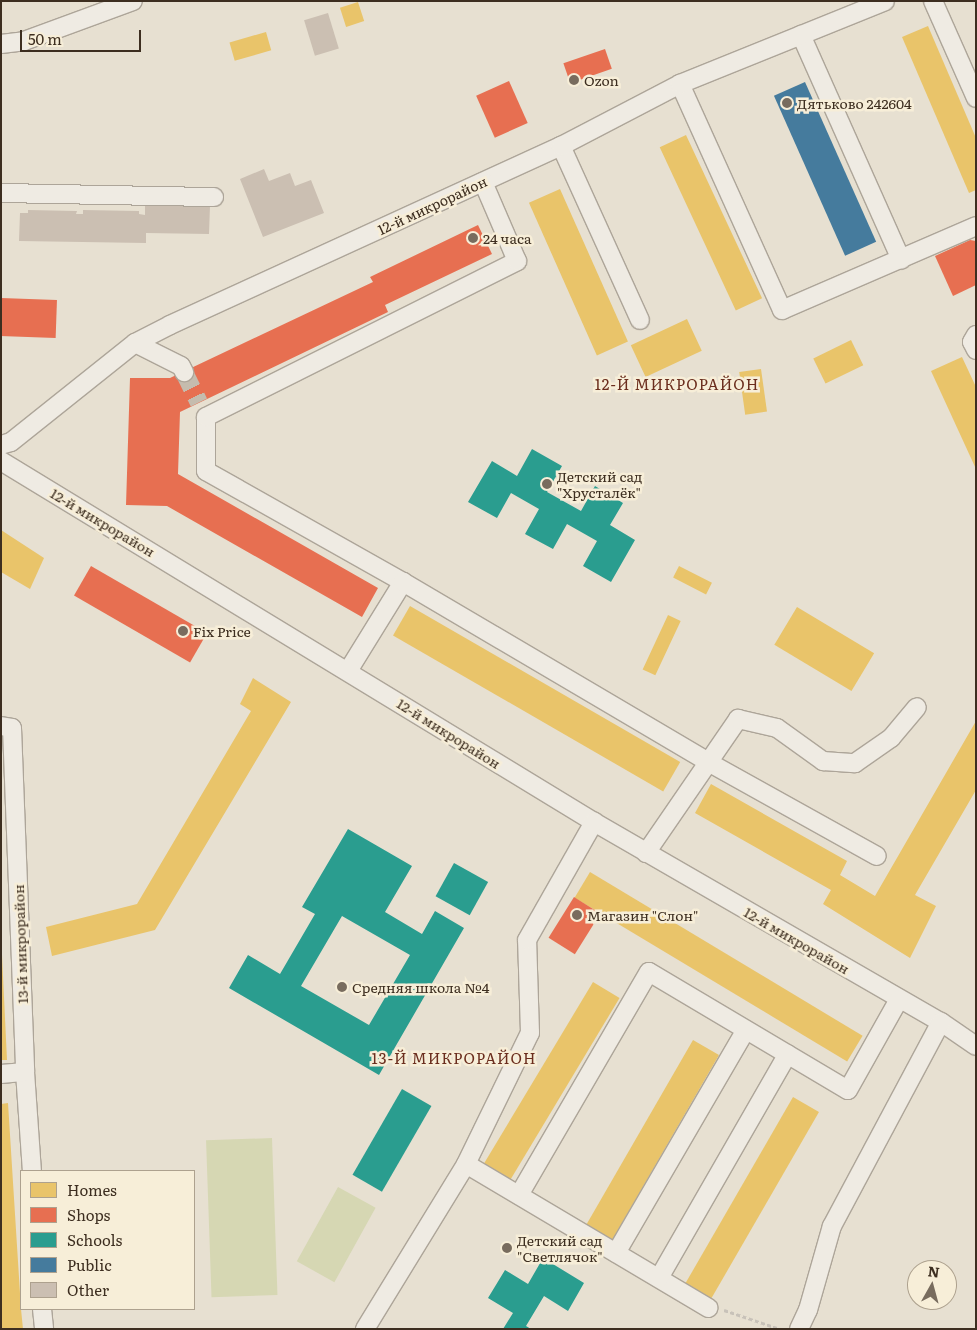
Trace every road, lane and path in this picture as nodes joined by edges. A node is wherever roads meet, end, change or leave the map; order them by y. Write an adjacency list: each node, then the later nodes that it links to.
1 (133, 1): 5 (street)
2 (885, 1): 4 (street, 12-й микрорайон)
3 (932, 1): 7 (street)
4 (801, 35): 6 (street, 12-й микрорайон); 13 (street)
5 (1, 44)
6 (680, 84): 8 (street, 12-й микрорайон); 13 (street)
7 (976, 98)
8 (561, 146): 9 (street, 12-й микрорайон); 14 (street)
9 (482, 182): 16 (street, 12-й микрорайон); 21 (street)
10 (1, 193): 11 (street)
11 (214, 197)
12 (976, 226): 13 (street)
13 (901, 260)
14 (640, 320)
15 (976, 335): 17 (street)
16 (135, 343): 18 (street); 19 (street, 12-й микрорайон)
17 (976, 350)
18 (184, 372)
19 (1, 444)
20 (1, 461): 22 (street, 12-й микрорайон)
21 (403, 582): 22 (street); 25 (street)
22 (348, 671): 26 (street, 12-й микрорайон)
23 (916, 707): 25 (street)
24 (1, 726): 34 (street, 13-й микрорайон)
25 (708, 762): 27 (street); 28 (street)
26 (594, 822): 27 (street, 12-й микрорайон); 36 (street)
27 (646, 853): 29 (street, 12-й микрорайон)
28 (877, 856)
29 (900, 1000): 30 (street, 12-й микрорайон); 33 (street)
30 (941, 1022): 32 (street, 12-й микрорайон); 46 (street)
31 (746, 1030): 33 (street); 38 (street); 39 (street)
32 (976, 1046)
33 (788, 1054): 40 (street)
34 (25, 1072): 35 (street); 37 (street, 13-й микрорайон)
35 (1, 1074)
36 (466, 1164): 38 (street); 44 (street)
37 (32, 1170)
38 (519, 1195): 39 (street)
39 (616, 1253): 40 (street)
40 (659, 1278): 41 (street)
41 (709, 1308): 45 (path)
42 (42, 1310): 43 (street)
43 (44, 1329)
44 (365, 1329)
45 (780, 1329)
46 (800, 1329)

